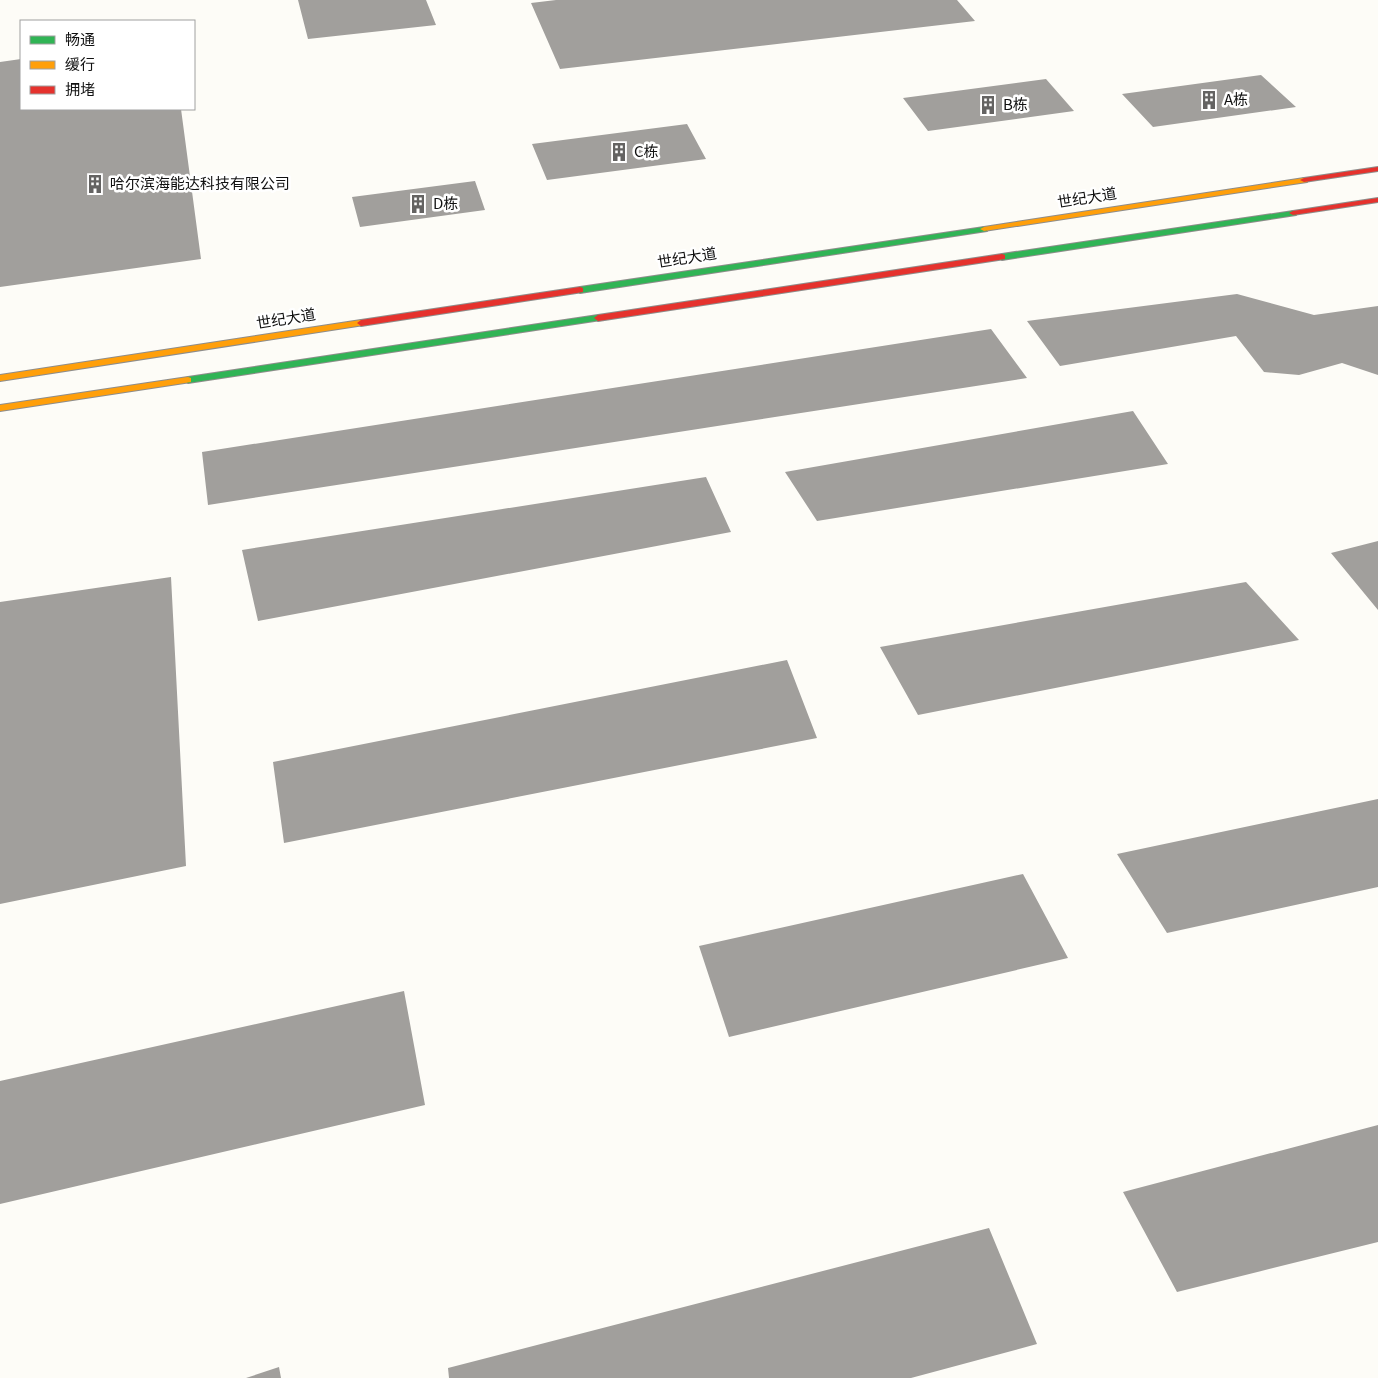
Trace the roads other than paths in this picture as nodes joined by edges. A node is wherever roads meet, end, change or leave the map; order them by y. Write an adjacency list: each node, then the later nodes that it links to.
1 (1378, 169): 3 (main road, 世纪大道)
2 (1378, 200): 4 (main road)
3 (0, 378)
4 (0, 408)

